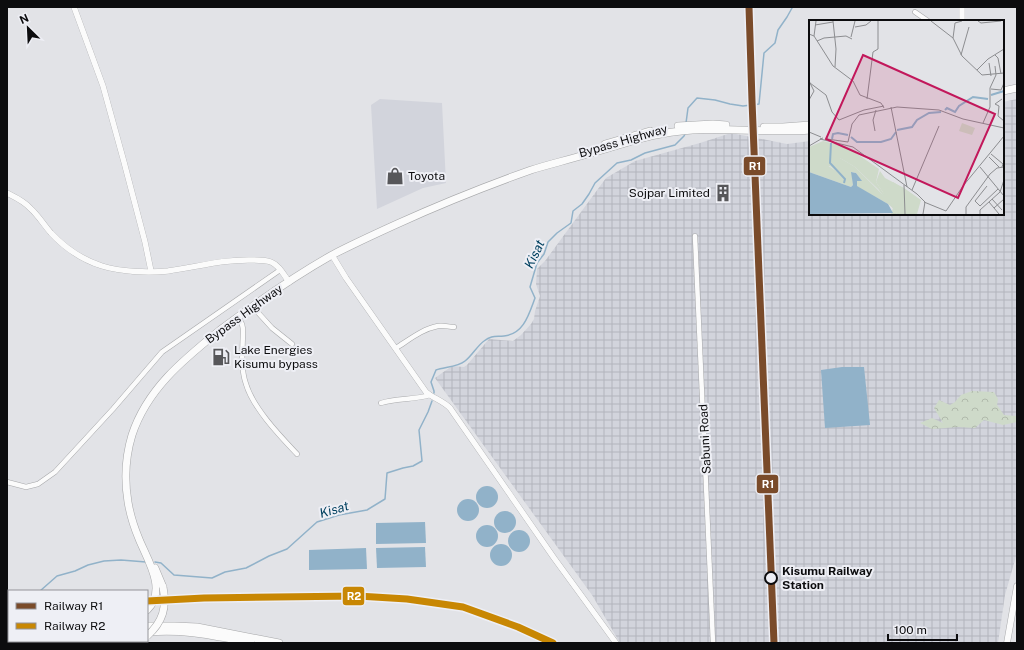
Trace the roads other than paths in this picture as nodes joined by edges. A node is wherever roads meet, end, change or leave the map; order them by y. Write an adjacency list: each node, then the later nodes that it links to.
1 (74, 7): 15 (street)
2 (962, 7): 5 (street)
3 (915, 12): 4 (street)
4 (927, 20)
5 (962, 20)
6 (1017, 88): 7 (main road)
7 (1004, 91)
8 (809, 125): 9 (main road, Bypass Highway)
9 (759, 129): 10 (main road, Bypass Highway); 13 (main road, Bypass Highway)
10 (809, 130)
11 (7, 193): 15 (street)
12 (695, 236): 35 (street, Sabuni Road)
13 (332, 255): 16 (main road, Bypass Highway); 21 (street)
14 (280, 270): 15 (street); 16 (street); 26 (street, Bypass Highway)
15 (151, 271)
16 (289, 282): 17 (main road, Bypass Highway)
17 (252, 306): 18 (main road, Bypass Highway); 20 (street)
18 (238, 317): 24 (street); 25 (main road, Bypass Highway)
19 (454, 327): 21 (street)
20 (292, 344)
21 (396, 348): 22 (street)
22 (430, 395): 23 (street); 34 (street)
23 (381, 403)
24 (297, 454)
25 (128, 457): 28 (main road); 31 (main road, bridge)
26 (7, 482)
27 (1017, 586): 36 (main road)
28 (148, 609)
29 (148, 626): 33 (main road)
30 (148, 632): 32 (main road)
31 (148, 635)
32 (251, 643)
33 (279, 643)
34 (616, 643)
35 (713, 643)
36 (1007, 643)

